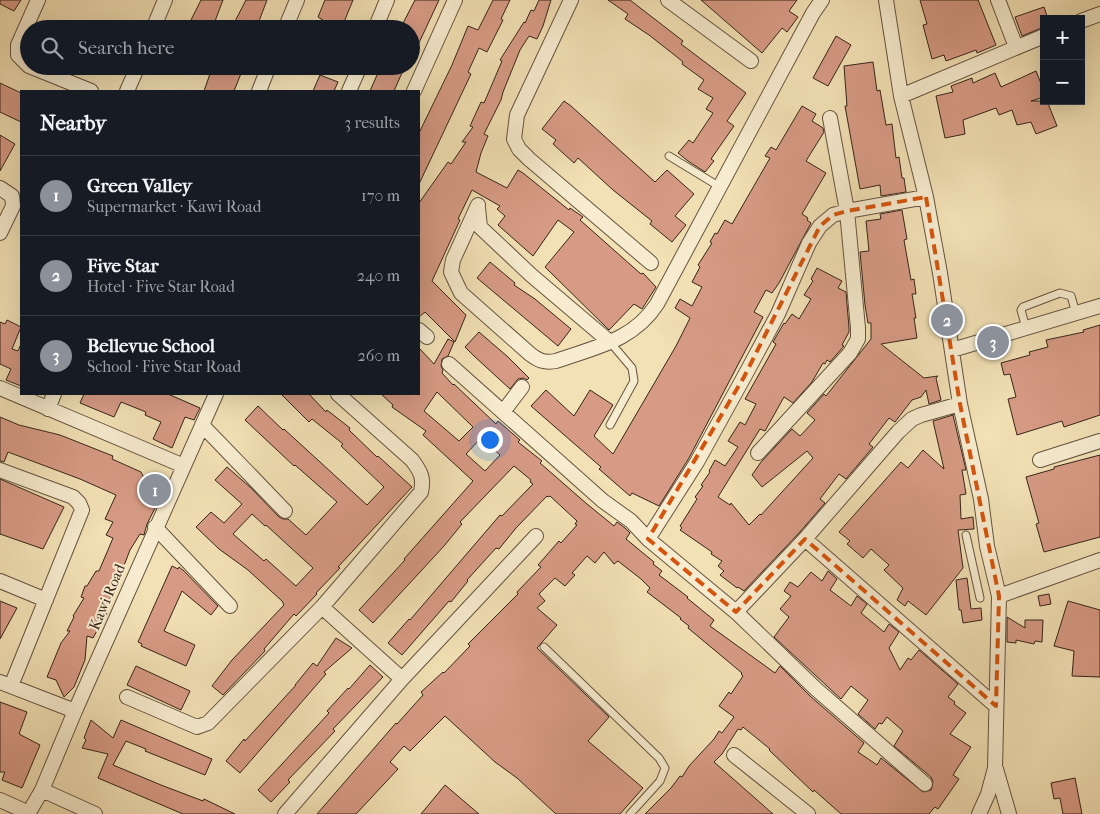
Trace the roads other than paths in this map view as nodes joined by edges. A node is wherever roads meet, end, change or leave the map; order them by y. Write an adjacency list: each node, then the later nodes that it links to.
1 (38, 0): 14 (street)
2 (165, 0): 15 (street)
3 (297, 0): 16 (street)
4 (387, 0): 17 (street)
5 (455, 0): 32 (street)
6 (571, 0): 41 (street)
7 (668, 0): 23 (street)
8 (822, 0): 36 (street)
9 (886, 0): 33 (street)
10 (998, 0): 21 (street)
11 (1098, 0): 12 (street)
12 (1100, 5)
13 (1100, 14): 18 (street)
14 (29, 20)
15 (157, 20)
16 (289, 20)
17 (379, 20)
18 (1085, 20)
19 (1040, 38): 21 (street)
20 (20, 40): 22 (street)
21 (1016, 47): 33 (street)
22 (20, 57)
23 (751, 61)
24 (51, 75): 28 (street)
25 (134, 75): 29 (street)
26 (265, 75): 30 (street)
27 (356, 75): 31 (street)
28 (89, 90)
29 (127, 90)
30 (258, 90)
31 (349, 90)
32 (414, 90)
33 (901, 96): 38 (street)
34 (830, 118): 39 (street)
35 (668, 156): 36 (lane)
36 (720, 187): 45 (street)
37 (0, 188): 40 (street)
38 (926, 197): 39 (street); 46 (street)
39 (847, 211): 59 (street); 68 (street)
40 (0, 233)
41 (651, 263)
42 (1100, 306): 43 (street)
43 (1076, 313): 44 (street); 44 (lane)
44 (1026, 328): 46 (street)
45 (610, 342): 45 (street); 57 (lane)
46 (952, 350): 53 (street)
47 (449, 364): 55 (street)
48 (522, 387): 55 (street)
49 (0, 388): 54 (street)
50 (54, 395): 54 (street)
51 (216, 395): 56 (street, Kawi Road)
52 (339, 395): 77 (street)
53 (960, 404): 67 (street); 69 (street)
54 (48, 409): 61 (street)
55 (503, 412): 68 (street)
56 (202, 425): 61 (street, Kawi Road); 63 (street)
57 (610, 425)
58 (1100, 441): 60 (street)
59 (758, 453)
60 (1040, 460)
61 (184, 466): 64 (street, Kawi Road)
62 (0, 470): 75 (street)
63 (285, 511)
64 (155, 527): 76 (street); 84 (street, Kawi Road)
65 (966, 534): 71 (lane)
66 (536, 536): 80 (street)
67 (805, 539): 78 (street); 83 (street)
68 (648, 540): 78 (street)
69 (992, 560): 71 (lane); 73 (street)
70 (1100, 560): 73 (street)
71 (973, 565): 74 (lane)
72 (0, 581): 75 (street)
73 (999, 596): 83 (street)
74 (980, 598)
75 (46, 600): 81 (street)
76 (230, 606)
77 (322, 607): 80 (street); 82 (street)
78 (736, 612): 87 (street)
79 (544, 648): 93 (lane)
80 (402, 679): 92 (street)
81 (5, 684): 84 (street)
82 (127, 697)
83 (996, 706): 86 (street)
84 (75, 711): 88 (street, Kawi Road)
85 (734, 755): 94 (street)
86 (995, 763): 95 (street); 96 (street)
87 (925, 784)
88 (42, 790): 90 (street, Kawi Road); 91 (street)
89 (0, 800): 90 (street)
90 (28, 813)
91 (95, 814)
92 (285, 814)
93 (630, 814)
94 (808, 814)
95 (979, 814)
96 (1010, 814)

